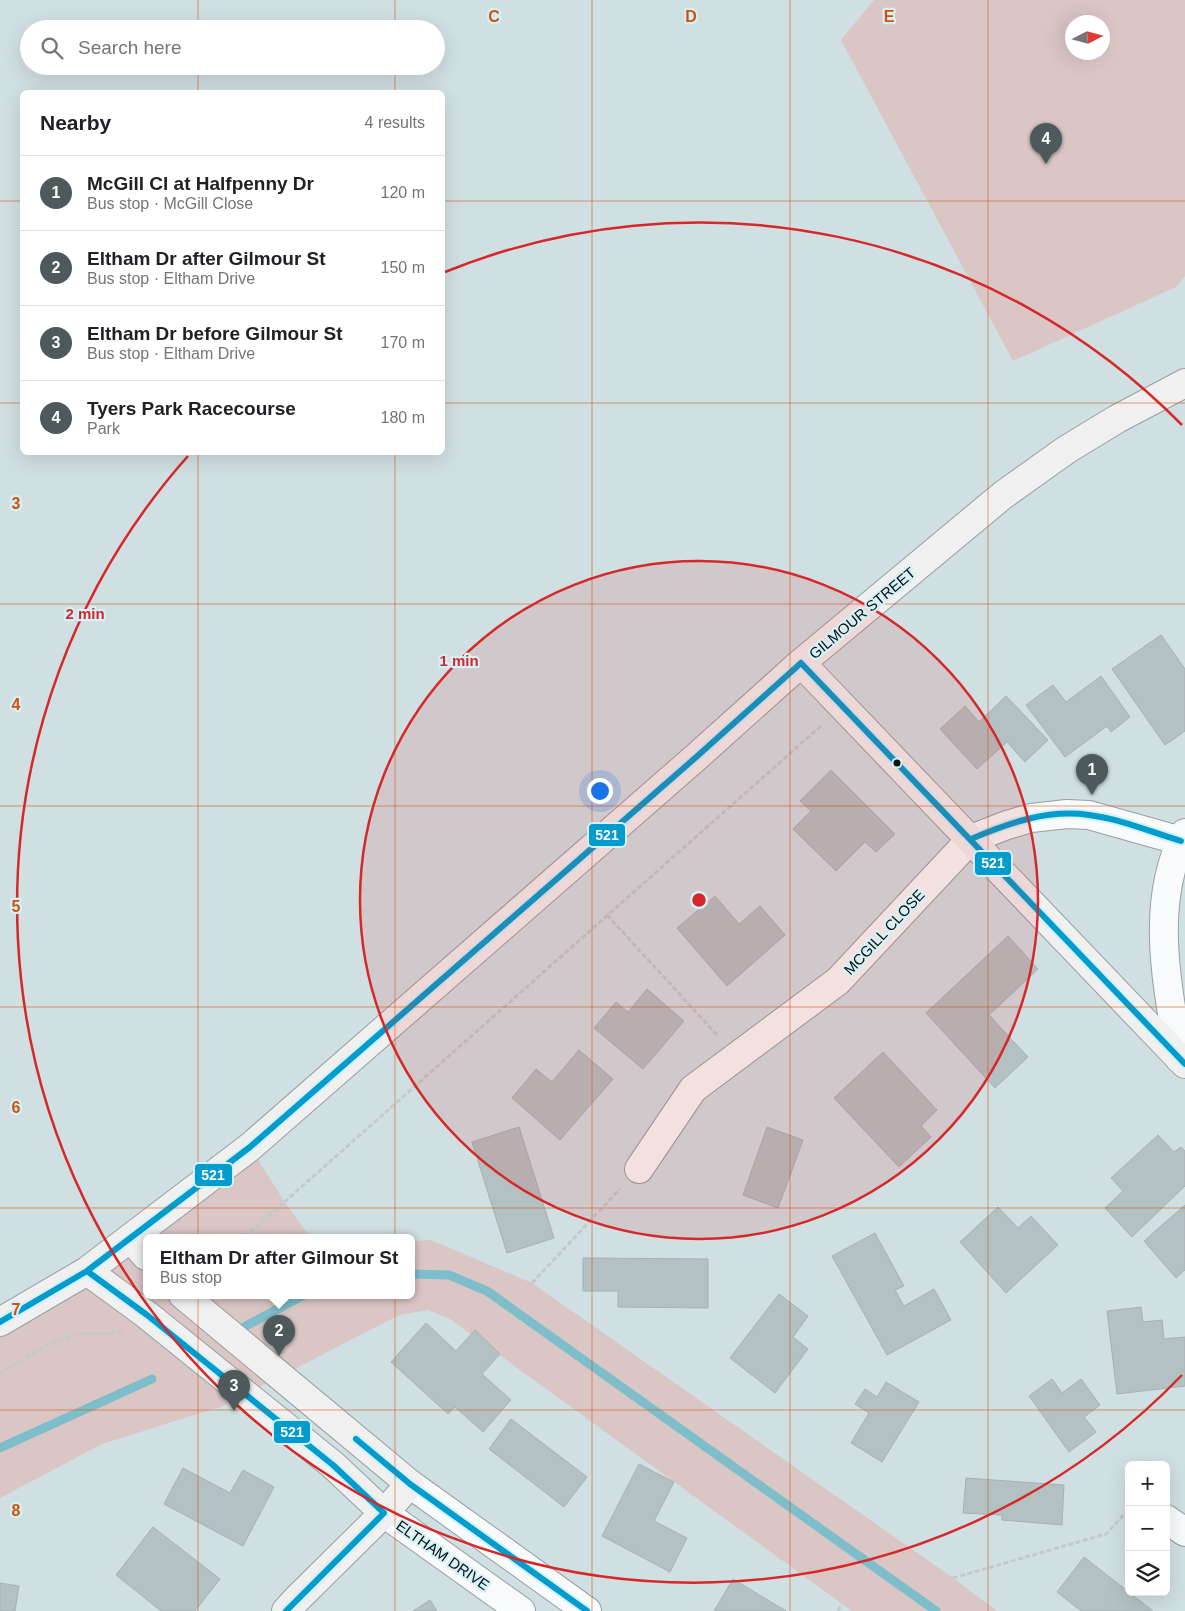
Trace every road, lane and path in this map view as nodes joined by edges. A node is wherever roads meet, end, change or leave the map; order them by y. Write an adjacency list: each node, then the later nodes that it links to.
1 (1185, 383): 2 (main road, GILMOUR STREET)
2 (802, 663): 3 (main road); 10 (main road, GILMOUR STREET)
3 (843, 706): 5 (main road); 6 (path)
4 (1183, 837): 5 (street, MCGILL CLOSE); 8 (street)
5 (971, 839): 7 (street, MCGILL CLOSE); 8 (main road)
6 (607, 915): 7 (path); 11 (path)
7 (738, 1056): 9 (street, MCGILL CLOSE)
8 (1183, 1061)
9 (640, 1169): 14 (path)
10 (153, 1234)
11 (247, 1234)
12 (138, 1247): 13 (main road, GILMOUR STREET)
13 (87, 1271): 16 (main road, ELTHAM DRIVE); 17 (main road, GILMOUR STREET)
14 (532, 1283)
15 (187, 1299): 19 (main road)
16 (147, 1314): 18 (path); 20 (main road, ELTHAM DRIVE)
17 (0, 1322)
18 (0, 1374)
19 (410, 1484): 20 (main road); 28 (street)
20 (384, 1513): 26 (main road); 27 (street, ELTHAM DRIVE)
21 (1125, 1513): 24 (path)
22 (1170, 1522): 23 (street)
23 (1185, 1532)
24 (953, 1578)
25 (842, 1604): 29 (path)
26 (286, 1611)
27 (521, 1611)
28 (587, 1611)
29 (838, 1611)

